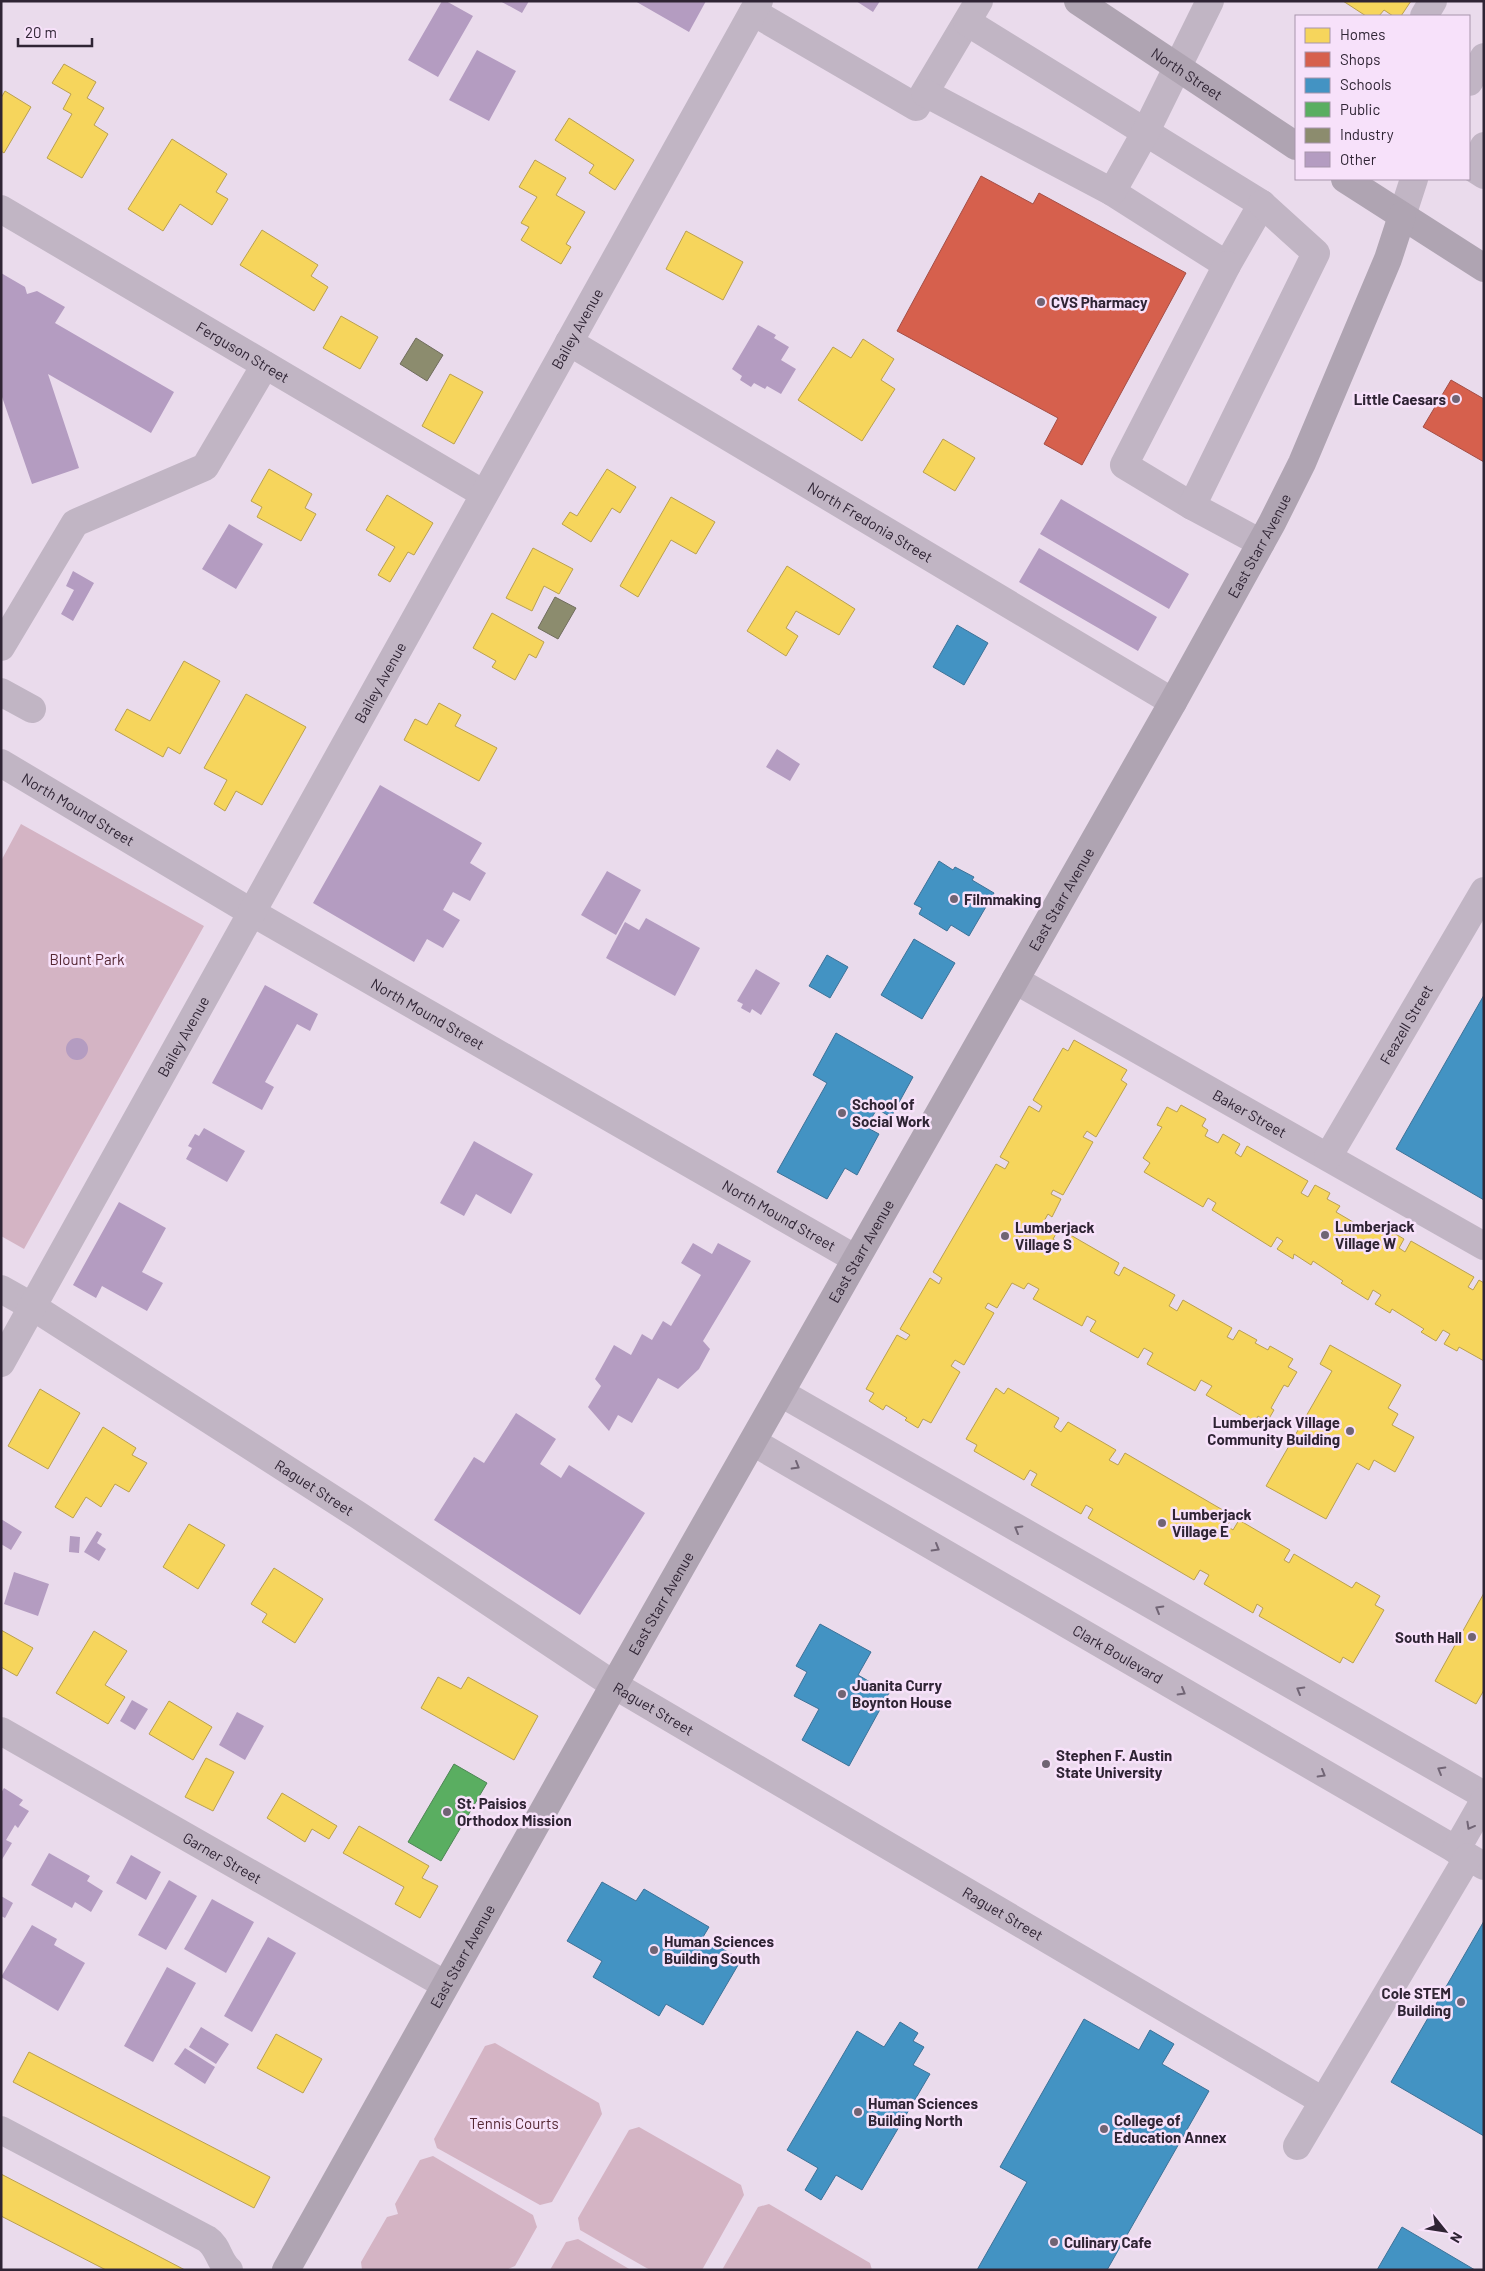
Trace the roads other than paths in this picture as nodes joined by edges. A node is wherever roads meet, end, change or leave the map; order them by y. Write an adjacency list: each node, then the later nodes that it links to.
1 (1078, 1): 8 (main road, North Street)
2 (1210, 1): 8 (street)
3 (1433, 1): 6 (street)
4 (756, 7): 10 (street); 25 (street, Bailey Avenue)
5 (973, 12): 10 (street); 13 (street)
6 (1425, 15)
7 (1484, 57): 9 (street)
8 (1177, 67): 13 (street); 14 (main road, North Street)
9 (1470, 80)
10 (925, 93): 19 (street)
11 (1470, 93): 12 (street)
12 (1484, 100)
13 (1145, 133): 19 (street); 20 (street)
14 (1295, 145)
15 (1484, 146): 16 (street)
16 (1484, 175)
17 (1347, 180): 22 (main road)
18 (1414, 180): 22 (street)
19 (1112, 192): 23 (street)
20 (1262, 204): 23 (street); 28 (street)
21 (1, 209): 26 (street, Ferguson Street)
22 (1402, 216): 24 (main road); 29 (main road, East Starr Avenue)
23 (1227, 265): 28 (street)
24 (1484, 268)
25 (570, 342): 27 (street, Bailey Avenue); 32 (street, North Fredonia Street)
26 (265, 365): 27 (street, Ferguson Street); 30 (street)
27 (484, 494): 36 (street, Bailey Avenue)
28 (1192, 506): 29 (street)
29 (1261, 543): 32 (main road, East Starr Avenue)
30 (1, 647)
31 (1, 692): 33 (street)
32 (1173, 702): 37 (main road, East Starr Avenue)
33 (32, 709)
34 (1, 763): 36 (street, North Mound Street)
35 (1484, 891): 38 (street, Feazell Street)
36 (251, 912): 40 (street, North Mound Street); 42 (street, Bailey Avenue)
37 (1015, 980): 38 (street, Baker Street); 40 (main road, East Starr Avenue)
38 (1328, 1157): 39 (street, Baker Street)
39 (1484, 1246)
40 (856, 1259): 44 (main road, East Starr Avenue)
41 (1, 1289): 42 (street, Raguet Street)
42 (33, 1307): 43 (street, Bailey Avenue); 46 (street, Raguet Street)
43 (1, 1363)
44 (781, 1393): 45 (main road, East Starr Avenue); 48 (street, one-way to 44)
45 (753, 1442): 46 (main road, East Starr Avenue); 50 (street, Clark Boulevard, one-way to 50)
46 (614, 1684): 51 (main road, East Starr Avenue); 52 (street, Raguet Street)
47 (1, 1731): 51 (street, Garner Street)
48 (1484, 1794)
49 (1484, 1801): 50 (street, one-way to 50)
50 (1469, 1858): 52 (street)
51 (444, 1984): 56 (main road, East Starr Avenue)
52 (1323, 2101): 54 (street)
53 (1, 2130): 55 (street)
54 (1297, 2146)
55 (229, 2270)
56 (286, 2270)

